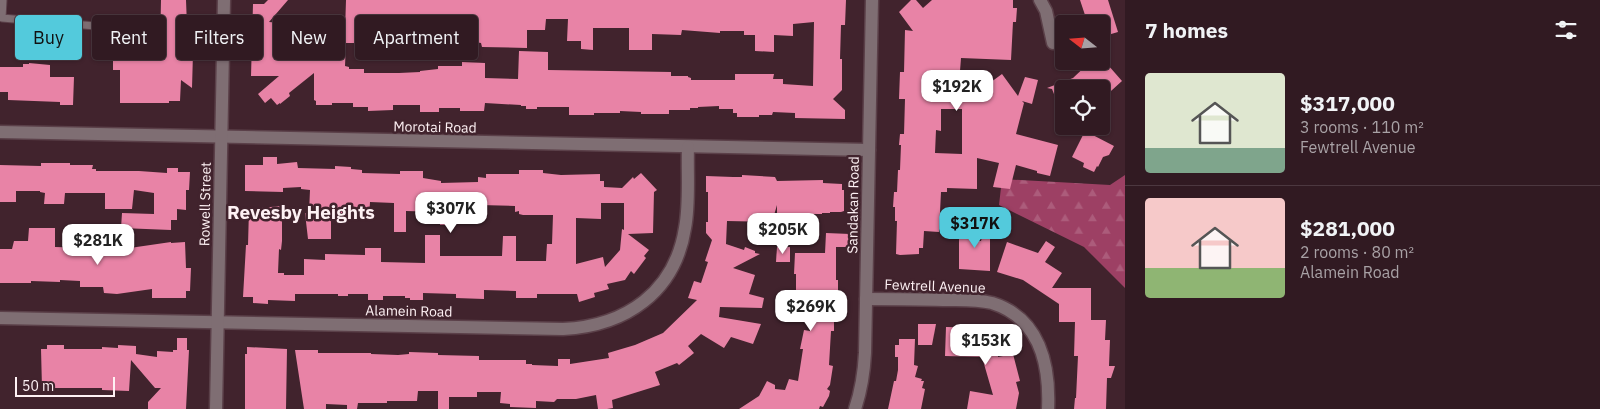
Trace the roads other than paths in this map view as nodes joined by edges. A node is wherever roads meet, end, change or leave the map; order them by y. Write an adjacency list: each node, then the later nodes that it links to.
1 (4, 0): 5 (lane)
2 (224, 0): 9 (street, Rowell Street)
3 (872, 0): 11 (street, Sandakan Road)
4 (1040, 0): 7 (street)
5 (1, 19): 6 (lane)
6 (92, 26)
7 (1053, 43)
8 (0, 132): 9 (street, Morotai Road)
9 (221, 138): 10 (street, Morotai Road); 14 (street, Rowell Street)
10 (688, 147): 11 (street, Morotai Road); 14 (street, Alamein Road)
11 (869, 150): 12 (street, Sandakan Road)
12 (866, 299): 16 (street, Sandakan Road); 17 (street, Fewtrell Avenue)
13 (0, 318): 14 (street, Alamein Road)
14 (218, 322): 15 (street, Rowell Street)
15 (216, 409)
16 (855, 409)
17 (1048, 409)

